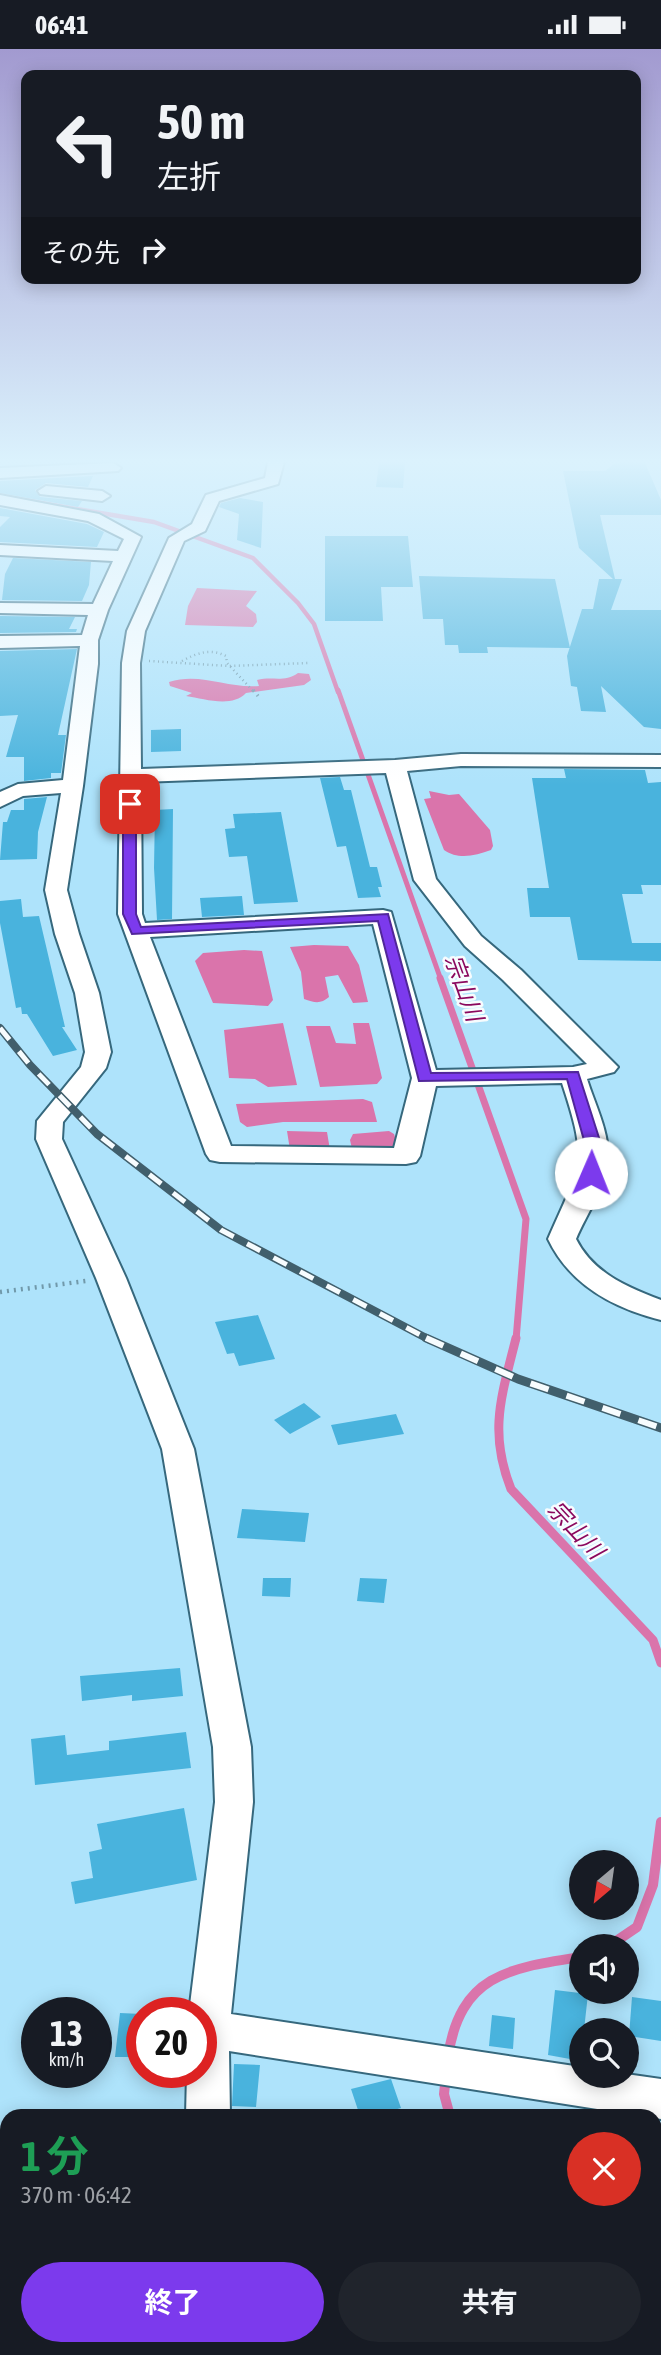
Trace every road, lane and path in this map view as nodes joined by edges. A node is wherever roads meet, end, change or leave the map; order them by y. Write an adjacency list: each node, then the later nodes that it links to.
1 (118, 570): 4 (street)
2 (163, 570): 8 (street)
3 (0, 608): 4 (street)
4 (99, 610): 5 (street)
5 (89, 641): 6 (street); 15 (street)
6 (0, 642)
7 (182, 661): 8 (path); 10 (path); 10 (path)
8 (131, 663): 14 (street)
9 (309, 663): 10 (path)
10 (229, 666): 11 (path)
11 (258, 696)
12 (661, 761): 13 (street)
13 (376, 767): 14 (street); 18 (street)
14 (130, 776): 17 (street)
15 (74, 786): 16 (street); 20 (street)
16 (0, 801)
17 (136, 931): 19 (street); 19 (street)
18 (573, 1075): 19 (street); 22 (street)
19 (425, 1078)
20 (111, 1278): 21 (path); 23 (street)
21 (0, 1292)
22 (661, 1311)
23 (212, 1997)
24 (217, 2030): 26 (street)
25 (208, 2088): 27 (street)
26 (661, 2099)
27 (208, 2109)

